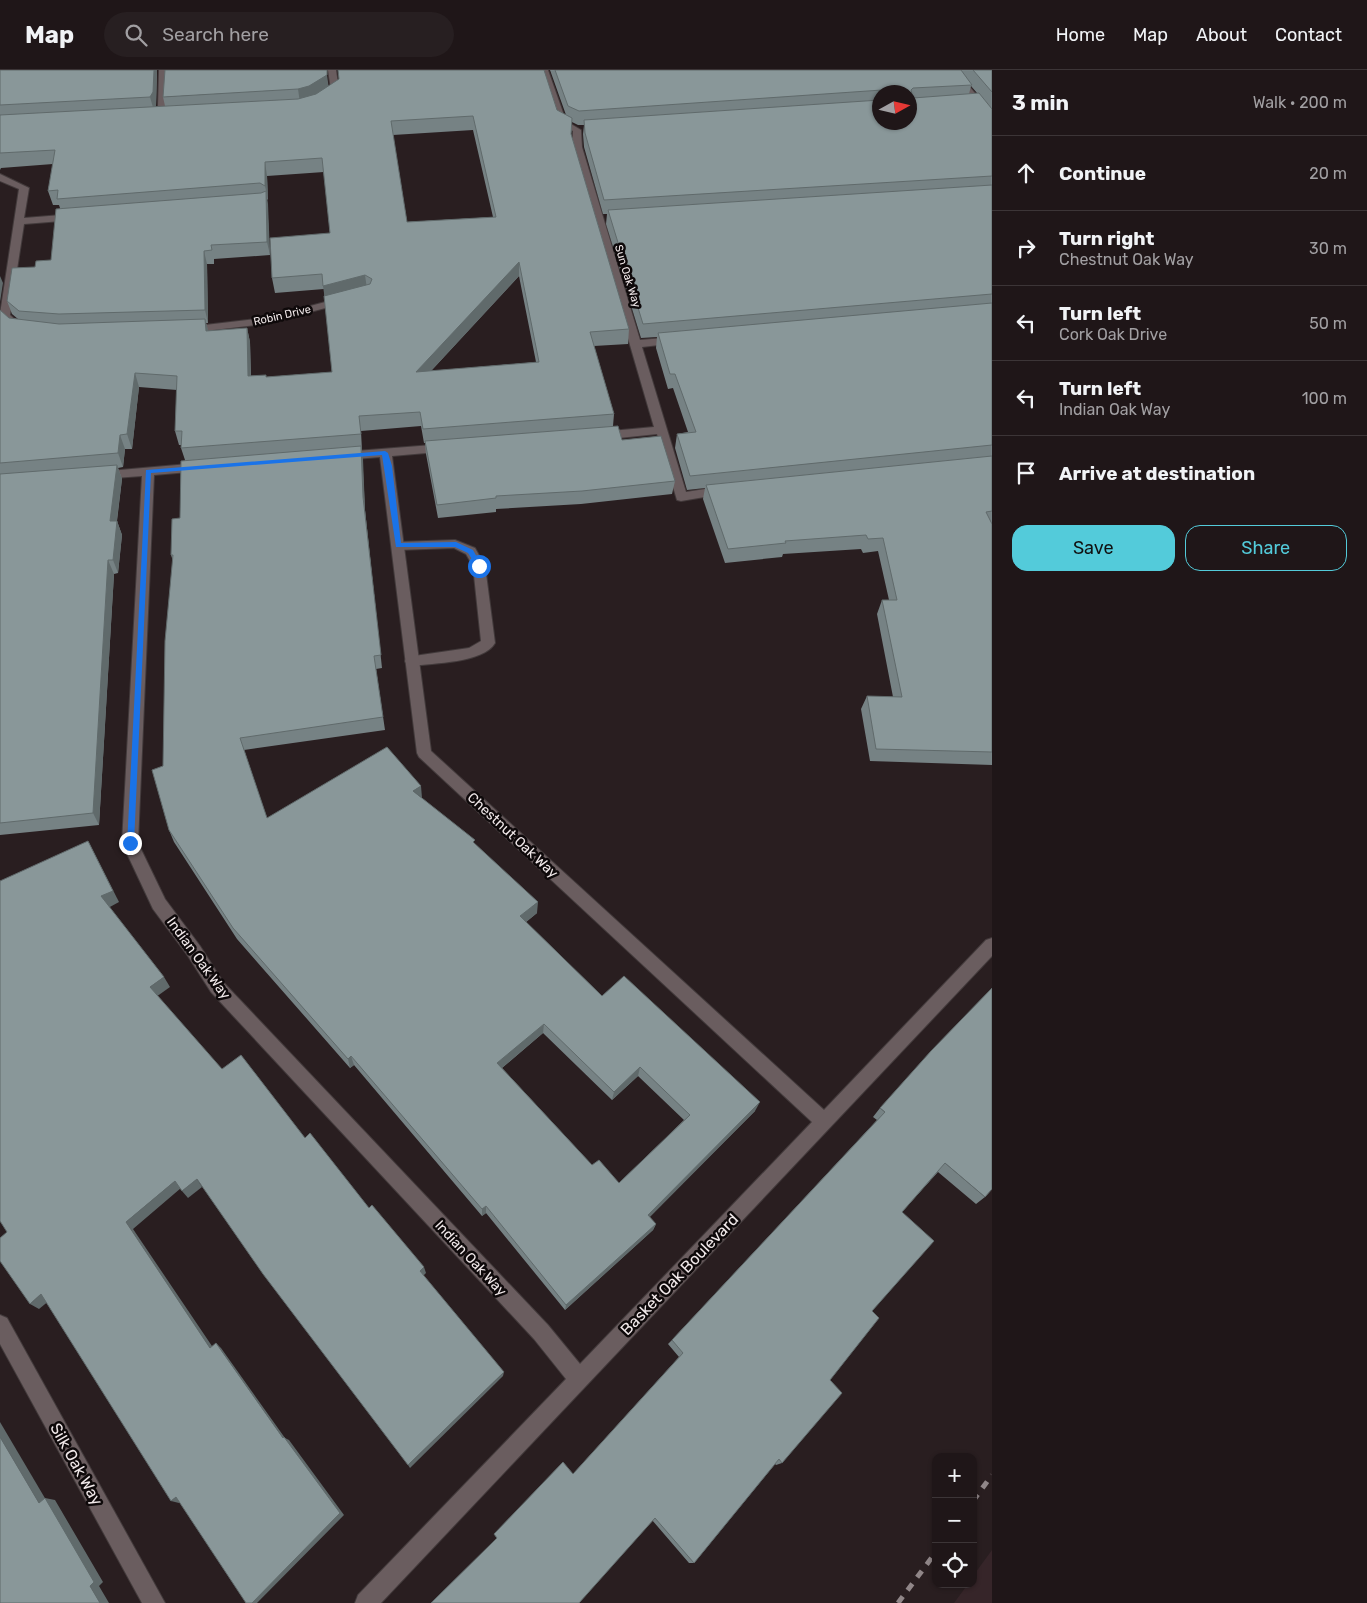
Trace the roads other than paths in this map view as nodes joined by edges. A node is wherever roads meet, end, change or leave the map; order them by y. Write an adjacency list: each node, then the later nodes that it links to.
1 (163, 70): 8 (street)
2 (332, 70): 7 (street)
3 (544, 70): 17 (street, Sun Oak Way)
4 (952, 70): 5 (street)
5 (979, 102): 6 (street); 9 (street)
6 (969, 103)
7 (314, 104)
8 (149, 116)
9 (992, 120)
10 (0, 178): 12 (street)
11 (89, 216): 12 (street)
12 (18, 221): 14 (street)
13 (358, 296): 15 (street, Robin Drive)
14 (29, 330)
15 (176, 330)
16 (685, 340): 17 (street)
17 (635, 344): 18 (street, Sun Oak Way)
18 (661, 430): 19 (street); 26 (street, Sun Oak Way)
19 (593, 436)
20 (454, 447): 21 (street)
21 (385, 453): 22 (street); 27 (street, Chestnut Oak Way)
22 (335, 457)
23 (217, 466): 24 (street)
24 (148, 472): 25 (street); 32 (street, Indian Oak Way)
25 (89, 476)
26 (740, 489)
27 (398, 546): 28 (street, Chestnut Oak Way); 28 (street)
28 (412, 661): 30 (street, Chestnut Oak Way)
29 (992, 945): 30 (street, Basket Oak Boulevard)
30 (824, 1122): 32 (street, Basket Oak Boulevard)
31 (0, 1325): 33 (street, Silk Oak Way)
32 (579, 1379): 34 (street, Basket Oak Boulevard)
33 (154, 1603)
34 (366, 1603)

